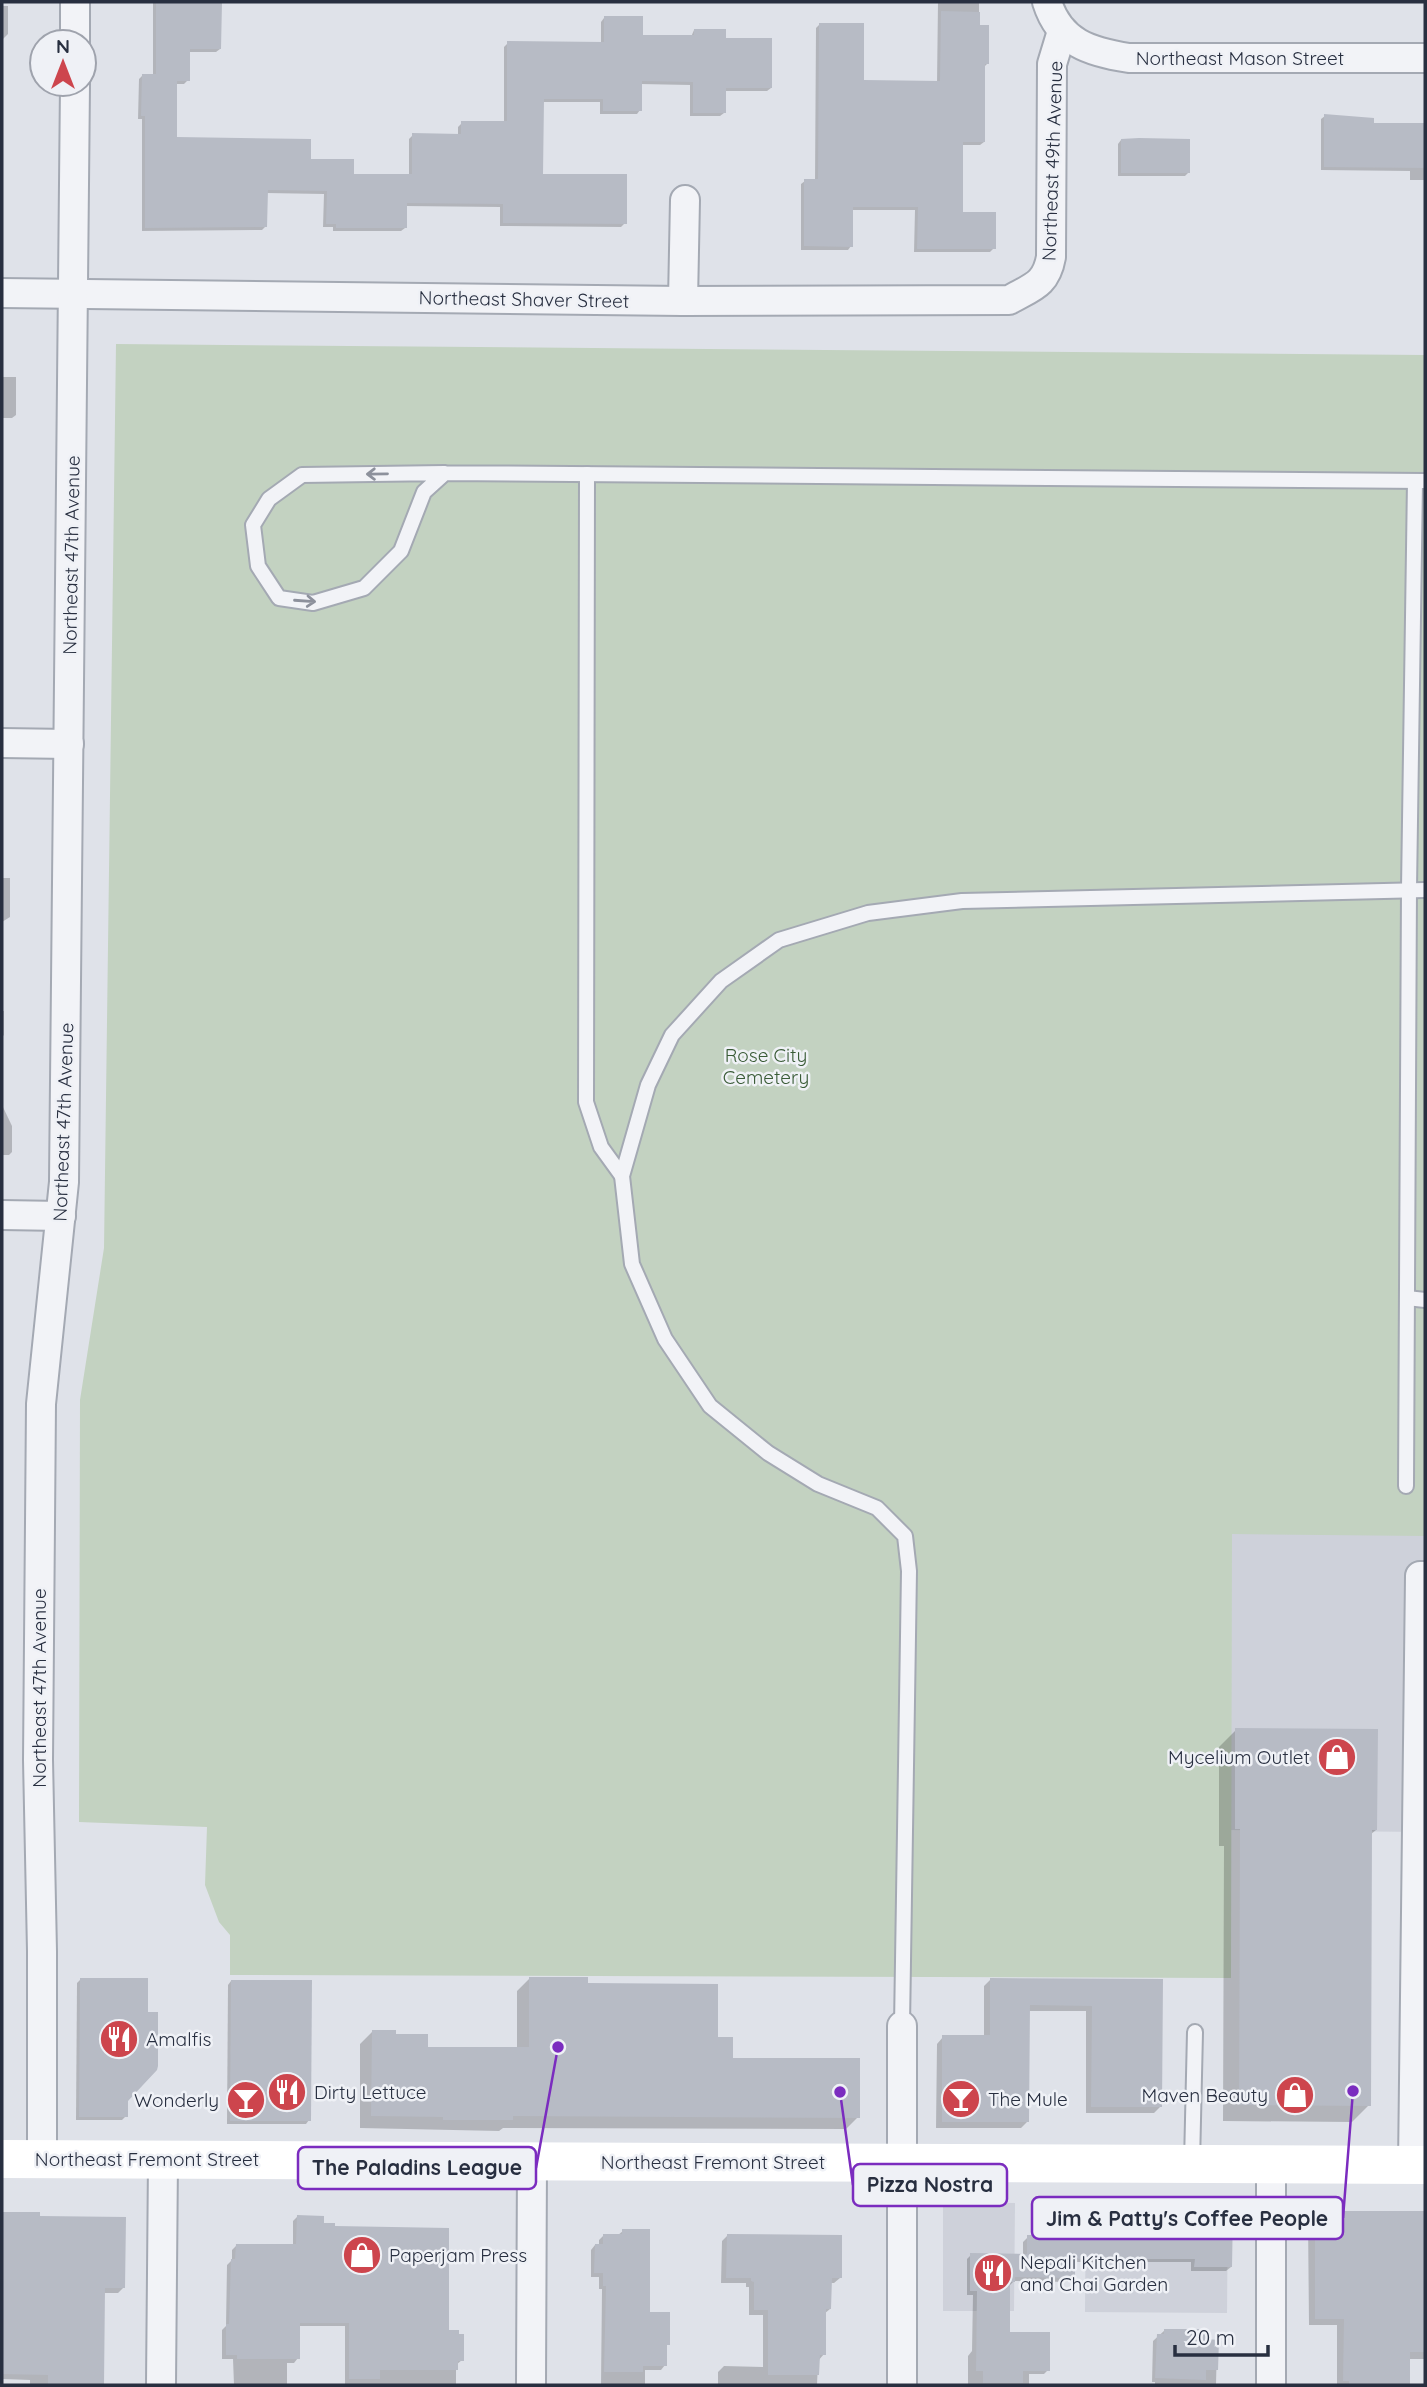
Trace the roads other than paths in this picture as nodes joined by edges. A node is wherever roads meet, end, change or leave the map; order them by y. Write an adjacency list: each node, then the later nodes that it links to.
1 (75, 2): 3 (street)
2 (1047, 2): 4 (street)
3 (75, 28)
4 (1062, 31): 5 (street, Northeast Mason Street); 8 (street, Northeast 49th Avenue)
5 (1425, 58)
6 (75, 98): 10 (street, Northeast 47th Avenue)
7 (685, 200): 11 (street)
8 (1042, 282): 11 (street, Northeast Shaver Street)
9 (2, 293): 10 (street, Northeast Shaver Street)
10 (74, 294): 11 (street, Northeast Shaver Street); 16 (street, Northeast 47th Avenue)
11 (683, 301)
12 (445, 472): 12 (lane, one-way to 12); 13 (lane)
13 (587, 474): 14 (lane); 19 (lane)
14 (1420, 481): 17 (lane)
15 (2, 743): 16 (street)
16 (69, 744): 21 (street, Northeast 47th Avenue)
17 (1409, 889): 18 (lane); 19 (lane); 22 (lane)
18 (1425, 890)
19 (622, 1176): 26 (lane)
20 (2, 1215): 21 (street)
21 (61, 1216): 29 (street, Northeast 47th Avenue)
22 (1407, 1298): 23 (lane); 24 (lane)
23 (1425, 1300)
24 (1406, 1486)
25 (1423, 1576): 35 (street)
26 (902, 2026): 32 (street)
27 (1195, 2032): 33 (lane)
28 (2, 2159): 29 (main road, Northeast Fremont Street)
29 (42, 2159): 30 (main road, Northeast Fremont Street)
30 (163, 2160): 31 (main road, Northeast Fremont Street); 36 (street)
31 (532, 2162): 32 (main road, Northeast Fremont Street); 37 (street)
32 (902, 2163): 33 (main road, Northeast Fremont Street); 38 (street)
33 (1192, 2164): 34 (main road, Northeast Fremont Street)
34 (1271, 2165): 35 (main road, Northeast Fremont Street); 39 (street)
35 (1419, 2165)
36 (161, 2385)
37 (531, 2385)
38 (902, 2385)
39 (1270, 2385)

